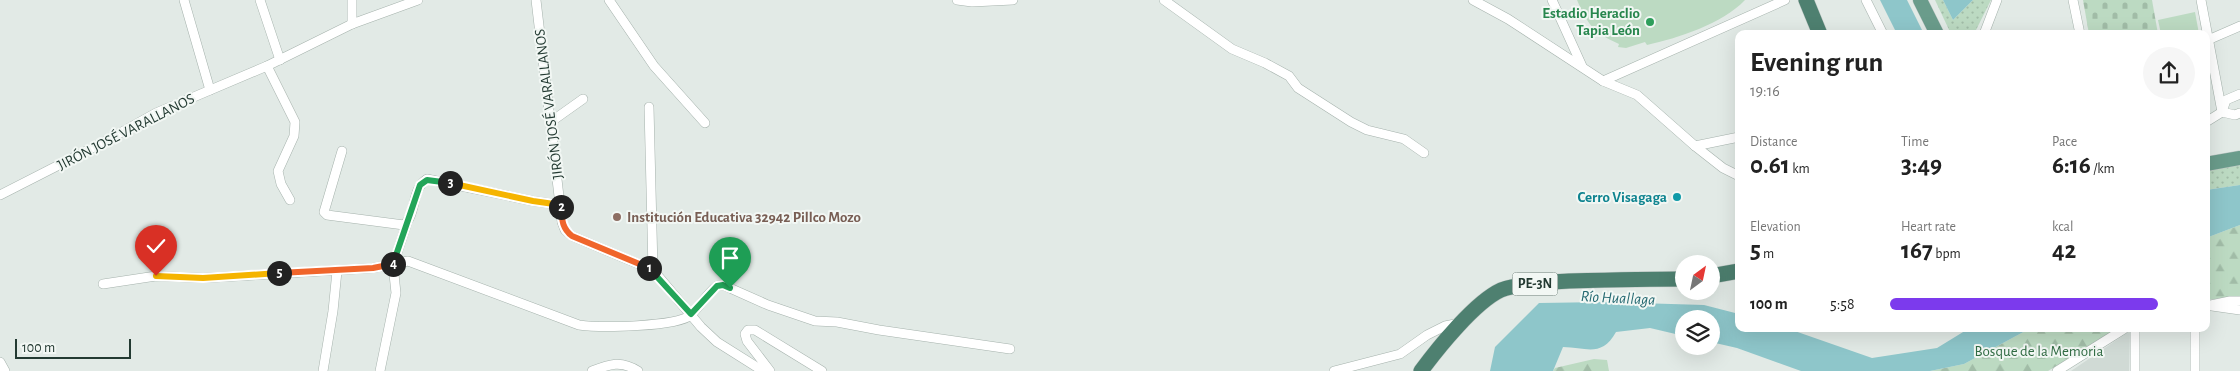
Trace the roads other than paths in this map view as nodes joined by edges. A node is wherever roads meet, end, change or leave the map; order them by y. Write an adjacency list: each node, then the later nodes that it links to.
1 (184, 0): 33 (street)
2 (260, 0): 29 (street)
3 (352, 0): 19 (street)
4 (418, 0): 19 (street, JIRÓN JOSÉ VARALLANOS)
5 (536, 0): 40 (street, JIRÓN JOSÉ VARALLANOS)
6 (608, 0): 41 (street)
7 (957, 0): 8 (street)
8 (1013, 0)
9 (1164, 0): 45 (street)
10 (1473, 0): 31 (street)
11 (1552, 0): 31 (street)
12 (1785, 0): 32 (street)
13 (1806, 0): 21 (highway)
14 (1866, 0): 22 (street)
15 (1920, 0): 23 (main road)
16 (1997, 0): 24 (street)
17 (2073, 0): 25 (street)
18 (2201, 0): 26 (street)
19 (352, 24): 29 (street, JIRÓN JOSÉ VARALLANOS)
20 (2240, 26): 27 (street)
21 (1818, 30)
22 (1880, 30)
23 (1935, 30)
24 (1986, 30)
25 (2079, 30)
26 (2206, 30)
27 (2210, 39)
28 (2210, 50): 37 (street)
29 (280, 60): 30 (street, JIRÓN JOSÉ VARALLANOS)
30 (266, 66): 33 (street, JIRÓN JOSÉ VARALLANOS); 50 (street)
31 (1582, 66): 32 (street)
32 (1603, 80): 43 (street)
33 (210, 90): 49 (street, JIRÓN JOSÉ VARALLANOS)
34 (2240, 94): 37 (street)
35 (583, 99): 40 (street)
36 (649, 107): 54 (street)
37 (2222, 112): 38 (street); 39 (street)
38 (2240, 112)
39 (2210, 120)
40 (552, 122): 51 (street, JIRÓN JOSÉ VARALLANOS)
41 (705, 123)
42 (1735, 137): 43 (street)
43 (1695, 146): 48 (street)
44 (342, 151): 52 (street)
45 (1424, 153)
46 (2240, 158): 47 (main road)
47 (2210, 163)
48 (1735, 174)
49 (0, 195)
50 (290, 200)
51 (561, 205): 52 (street); 54 (street, JIRÓN JOSÉ VARALLANOS)
52 (406, 223): 53 (street)
53 (393, 265): 55 (street); 64 (street); 73 (street)
54 (652, 270): 64 (street, JIRÓN JOSÉ VARALLANOS)
55 (337, 271): 59 (street); 72 (street)
56 (1735, 272): 57 (highway)
57 (1720, 274)
58 (1675, 279): 65 (highway, PE-3N)
59 (103, 284)
60 (2240, 301): 61 (street)
61 (2210, 306)
62 (2210, 306): 63 (street)
63 (2240, 310)
64 (691, 314): 69 (street); 76 (street, JIRÓN JOSÉ VARALLANOS)
65 (1462, 323): 79 (street); 80 (highway, PE-3N)
66 (2119, 332): 81 (street)
67 (2135, 332): 82 (street)
68 (2195, 332): 83 (street)
69 (1010, 349)
70 (0, 362): 71 (street)
71 (5, 371)
72 (323, 371)
73 (380, 371)
74 (592, 371): 75 (street)
75 (638, 371)
76 (763, 371)
77 (770, 371): 78 (street)
78 (822, 371)
79 (1334, 371)
80 (1421, 371)
81 (2057, 371)
82 (2135, 371)
83 (2195, 371)

